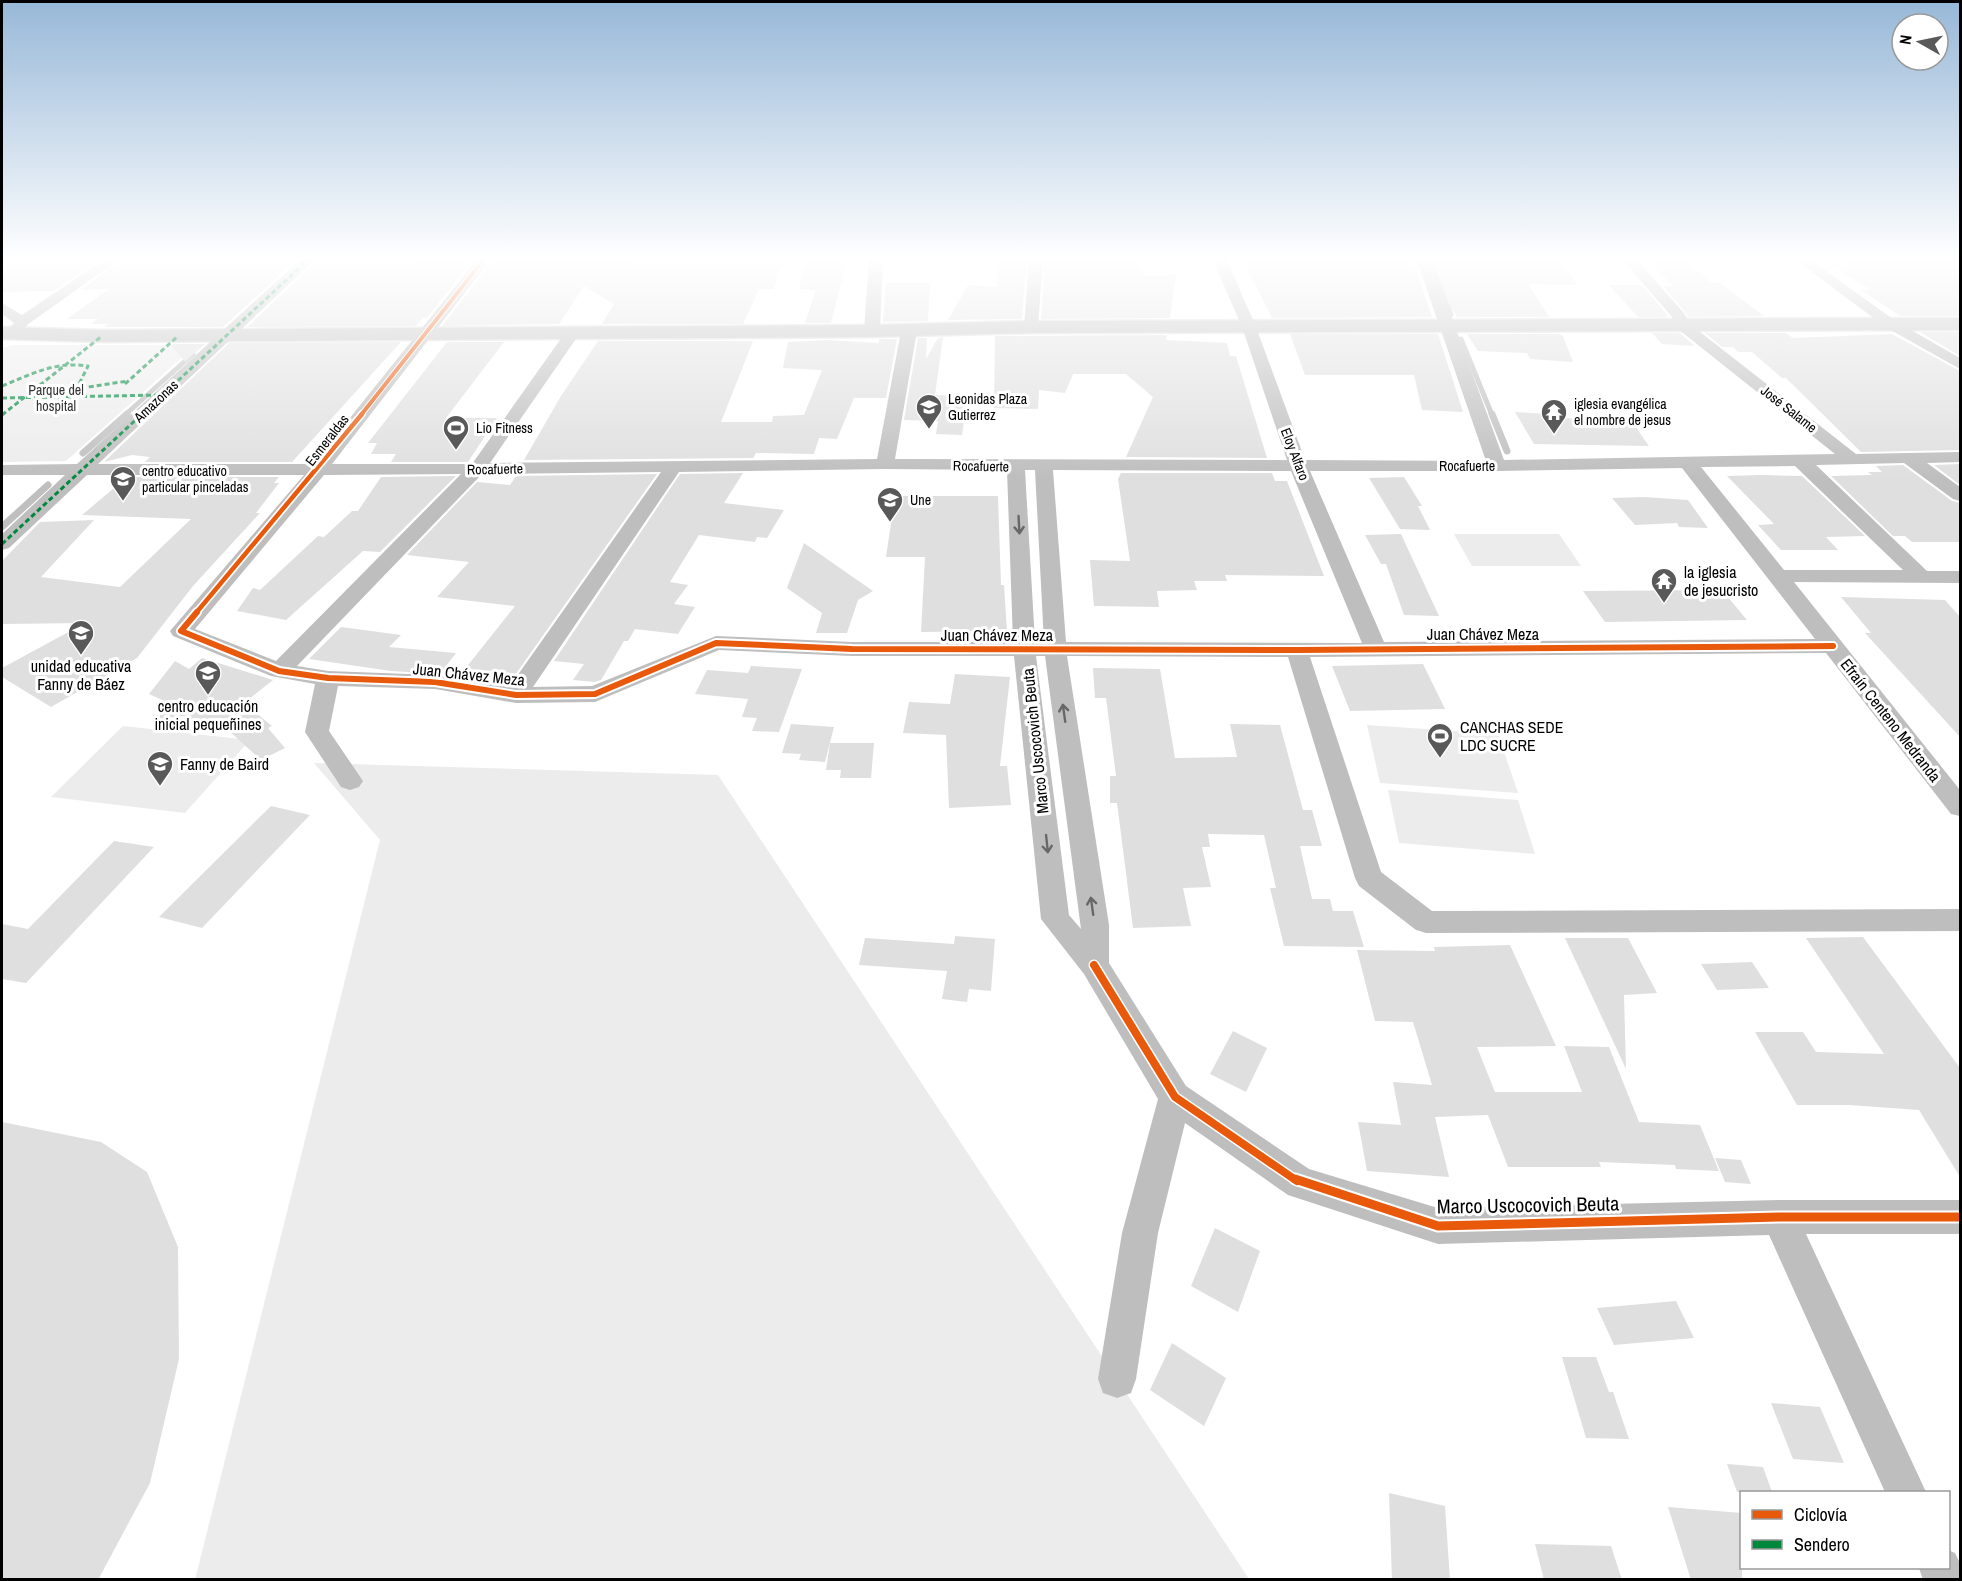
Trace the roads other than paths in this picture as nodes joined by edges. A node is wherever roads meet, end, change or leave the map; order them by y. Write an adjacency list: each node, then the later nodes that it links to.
1 (909, 331): 18 (street)
2 (48, 332): 11 (highway)
3 (229, 332): 11 (street, Amazonas)
4 (755, 332): 10 (highway)
5 (1251, 332): 23 (street, Eloy Alfaro)
6 (1448, 332): 22 (street)
7 (1690, 332): 16 (street, José Salame)
8 (1904, 332): 12 (street)
9 (427, 333): 10 (highway); 11 (highway); 27 (street, Esmeraldas)
10 (572, 333): 25 (street)
11 (227, 334): 24 (street, Amazonas)
12 (1960, 364)
13 (1960, 457): 14 (street, Rocafuerte)
14 (1908, 458): 16 (street, Rocafuerte); 28 (street)
15 (1800, 459): 16 (street, Rocafuerte); 17 (street, Rocafuerte); 31 (street)
16 (1852, 459)
17 (1688, 463): 22 (street, Rocafuerte); 30 (street, Efraín Centeno Medranda)
18 (885, 464): 19 (street, Rocafuerte); 20 (street, Rocafuerte)
19 (674, 466): 25 (street, Rocafuerte); 41 (street)
20 (1016, 466): 21 (street, Rocafuerte); 35 (street, Marco Uscocovich Beuta, one-way to 35)
21 (1044, 466): 23 (street, Rocafuerte); 36 (street, Marco Uscocovich Beuta)
22 (1497, 466): 23 (street, Rocafuerte)
23 (1299, 467): 37 (street, Eloy Alfaro)
24 (84, 468): 26 (street, Rocafuerte); 27 (street, Rocafuerte); 29 (street, Amazonas)
25 (477, 469): 27 (street, Rocafuerte); 39 (street)
26 (2, 470)
27 (318, 470): 33 (street, Esmeraldas)
28 (1960, 495)
29 (2, 544)
30 (1777, 576): 31 (street); 34 (street, Efraín Centeno Medranda)
31 (1922, 577): 32 (street)
32 (1960, 577)
33 (181, 631): 39 (street, Juan Chávez Meza)
34 (1833, 646): 37 (street, Juan Chávez Meza); 43 (street, Efraín Centeno Medranda)
35 (1024, 648): 36 (street, Juan Chávez Meza); 41 (street, Juan Chávez Meza); 45 (street, Marco Uscocovich Beuta, one-way to 45)
36 (1054, 648): 38 (street, Juan Chávez Meza); 45 (street, Marco Uscocovich Beuta, one-way to 36)
37 (1375, 648): 38 (street, Juan Chávez Meza)
38 (1297, 650): 44 (street)
39 (279, 671): 40 (street, Juan Chávez Meza)
40 (328, 678): 41 (street, Juan Chávez Meza); 42 (street)
41 (516, 695)
42 (350, 781)
43 (1960, 807)
44 (1960, 920)
45 (1094, 965): 46 (street, Marco Uscocovich Beuta)
46 (1175, 1097): 47 (street, Marco Uscocovich Beuta); 49 (street)
47 (1779, 1216): 48 (street, Marco Uscocovich Beuta); 50 (street)
48 (1960, 1217)
49 (1116, 1379)
50 (1906, 1491)

